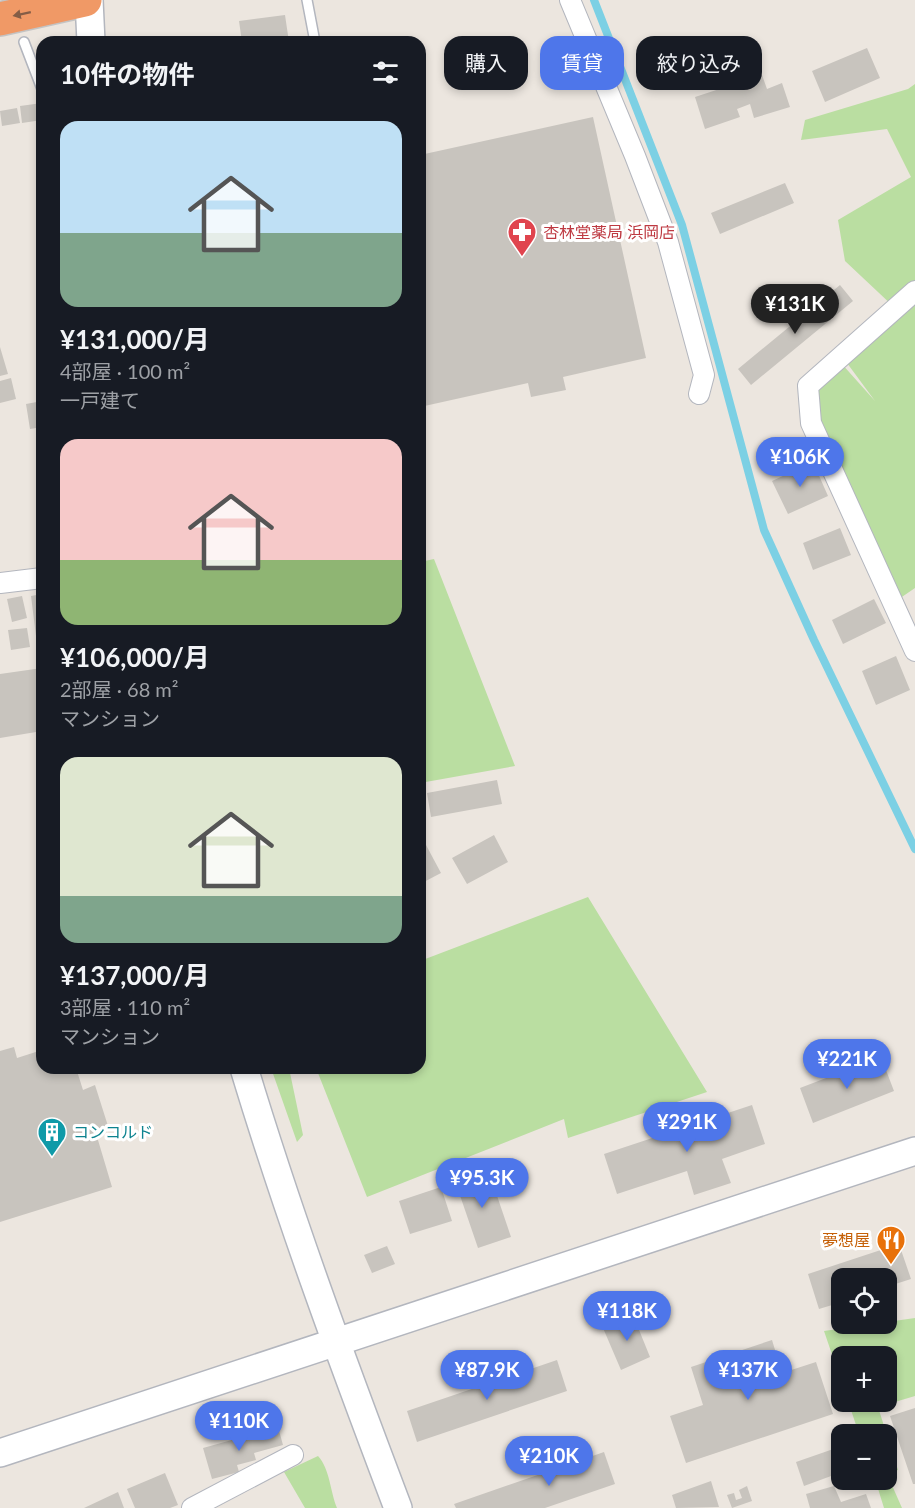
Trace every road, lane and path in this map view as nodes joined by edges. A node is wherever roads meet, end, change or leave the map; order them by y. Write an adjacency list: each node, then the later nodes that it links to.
1 (87, 0): 4 (highway, one-way to 4); 5 (street)
2 (307, 0): 6 (lane)
3 (570, 0): 10 (street)
4 (0, 19)
5 (90, 36)
6 (314, 36)
7 (24, 42): 8 (lane)
8 (36, 73)
9 (915, 291): 13 (street)
10 (699, 394)
11 (36, 579): 12 (street)
12 (0, 583)
13 (915, 651)
14 (246, 1074): 16 (street)
15 (915, 1150): 16 (street)
16 (335, 1341): 17 (street); 20 (street)
17 (0, 1453)
18 (293, 1455): 19 (street)
19 (192, 1508)
20 (398, 1508)

